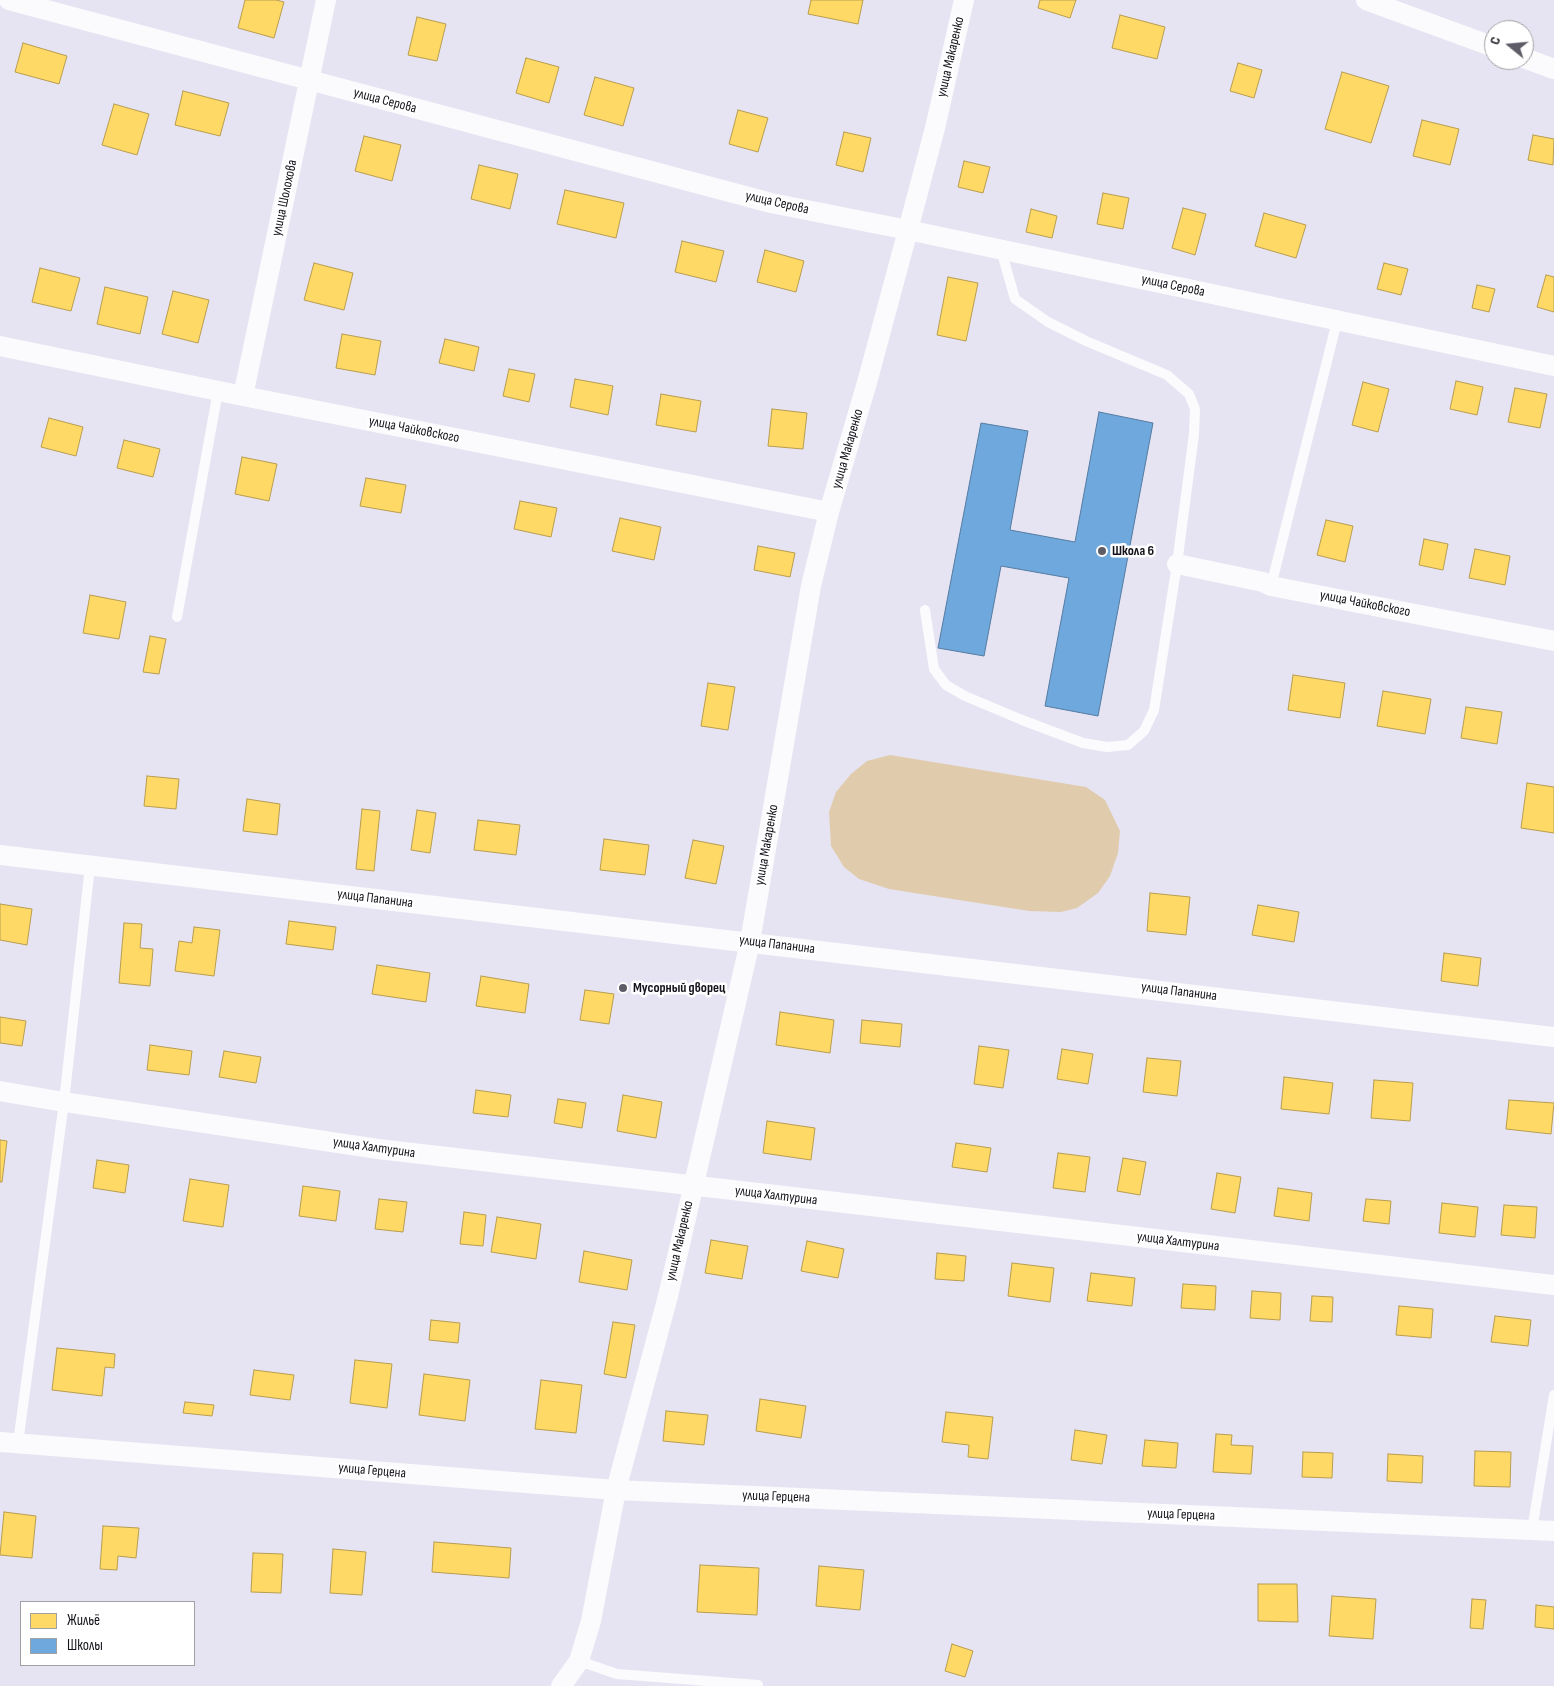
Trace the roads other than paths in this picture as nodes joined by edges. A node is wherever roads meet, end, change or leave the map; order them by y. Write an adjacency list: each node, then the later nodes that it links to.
1 (9, 0): 8 (street, улица Серова)
2 (326, 0): 8 (street, улица Шолохова)
3 (964, 0): 9 (street, улица Макаренко)
4 (1366, 0): 5 (street)
5 (1484, 43)
6 (1534, 62): 7 (street)
7 (1554, 69)
8 (310, 81): 9 (street, улица Серова); 15 (street, улица Шолохова)
9 (908, 230): 10 (street, улица Серова); 16 (street, улица Макаренко)
10 (1001, 250): 11 (street, улица Серова); 17 (lane)
11 (1337, 321): 13 (street, улица Серова); 18 (lane)
12 (0, 346): 14 (street, улица Чайковского)
13 (1554, 366)
14 (218, 391): 15 (street, улица Чайковского); 20 (lane)
15 (243, 396): 16 (street, улица Чайковского)
16 (829, 512): 24 (street, улица Макаренко)
17 (1177, 564): 18 (street, улица Чайковского); 19 (lane)
18 (1271, 586): 21 (street, улица Чайковского)
19 (925, 610)
20 (177, 617)
21 (1554, 642)
22 (0, 855): 23 (street, улица Папанина)
23 (90, 866): 24 (street, улица Папанина); 27 (lane)
24 (750, 942): 25 (street, улица Папанина); 28 (street, улица Макаренко)
25 (1554, 1037)
26 (0, 1091): 27 (street, улица Халтурина)
27 (64, 1102): 28 (street, улица Халтурина); 31 (lane)
28 (693, 1186): 29 (street, улица Халтурина); 32 (street, улица Макаренко)
29 (1554, 1285)
30 (1554, 1394): 33 (lane)
31 (9, 1442): 32 (street, улица Герцена)
32 (616, 1490): 33 (street, улица Герцена); 35 (street, улица Макаренко)
33 (1532, 1530): 34 (street, улица Герцена)
34 (1554, 1530)
35 (580, 1660): 36 (lane); 37 (street, улица Макаренко)
36 (758, 1685)
37 (561, 1686)

